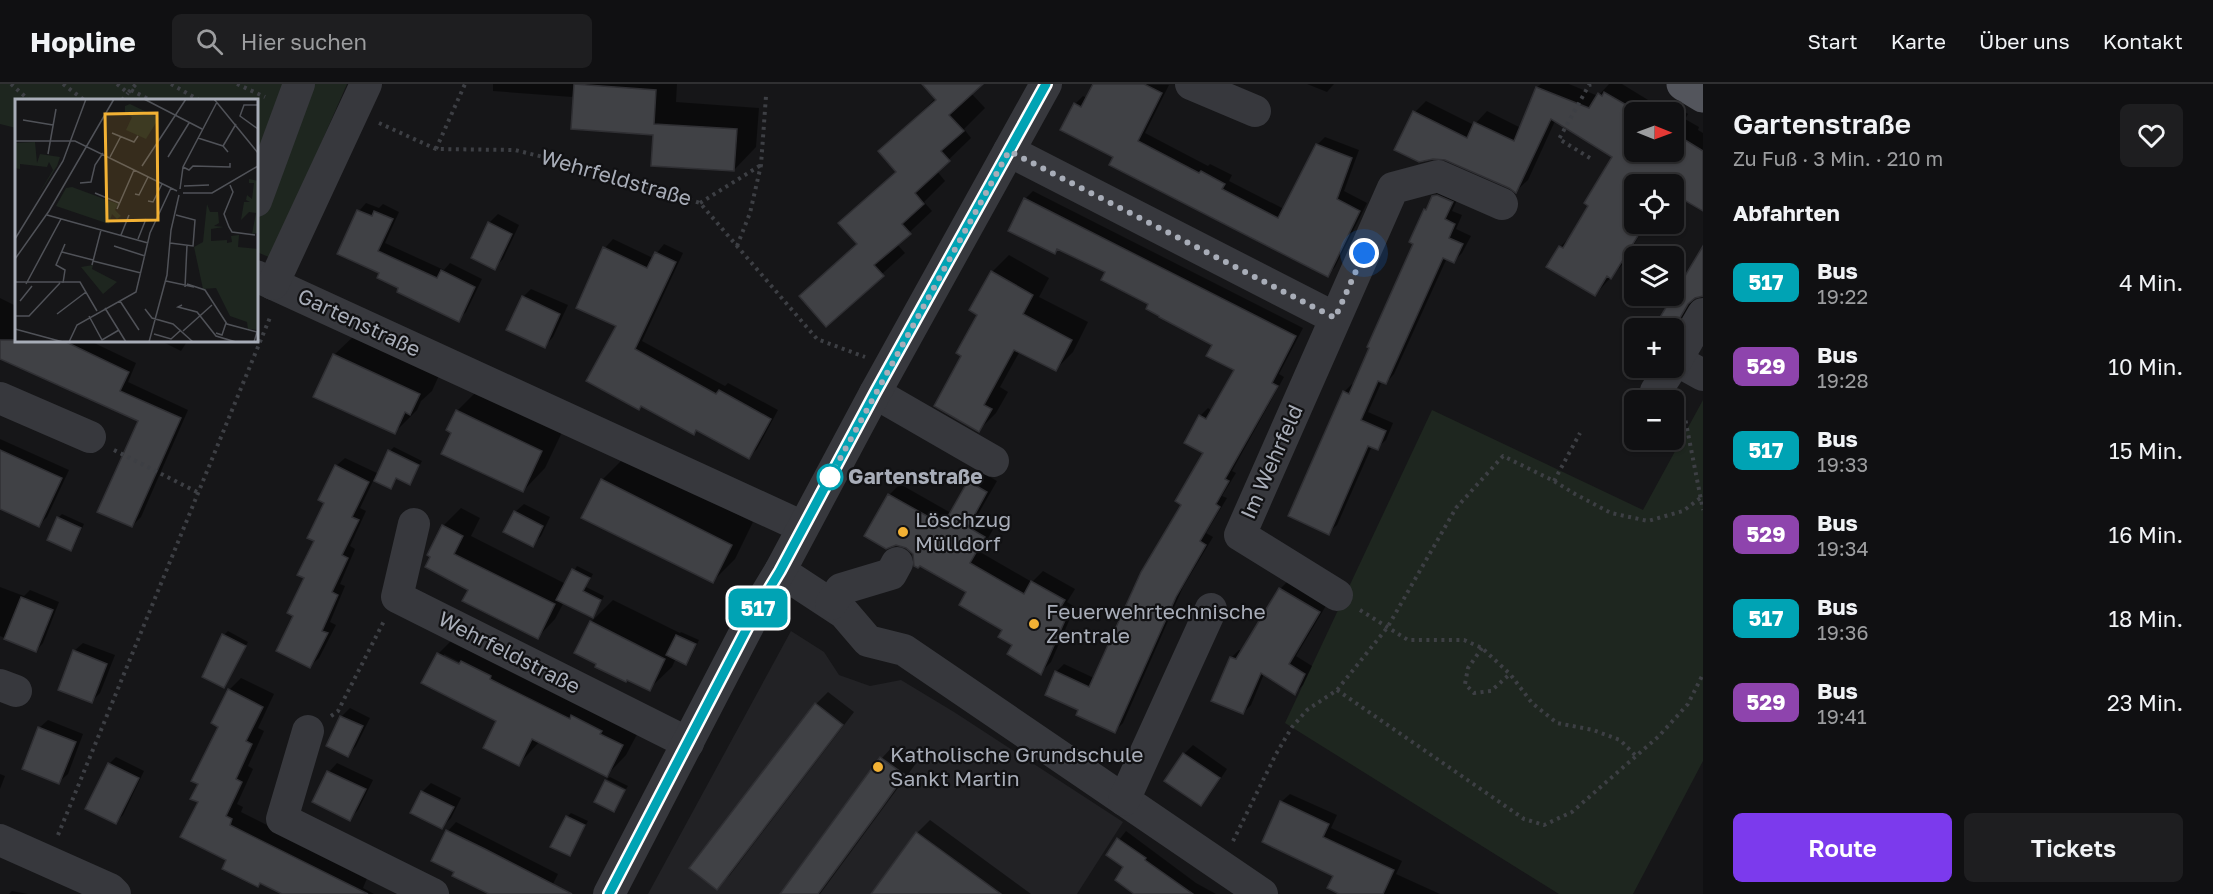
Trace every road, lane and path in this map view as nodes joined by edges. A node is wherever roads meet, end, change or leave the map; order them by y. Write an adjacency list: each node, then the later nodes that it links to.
1 (11, 84): 16 (path)
2 (63, 84): 17 (path)
3 (117, 84): 13 (path)
4 (136, 84): 13 (path)
5 (171, 84): 20 (path)
6 (299, 84): 27 (street)
7 (366, 84): 22 (street, Gartenstraße)
8 (465, 84): 23 (path)
9 (1046, 84): 24 (street)
10 (1191, 84): 21 (street)
11 (1595, 84): 25 (path)
12 (1683, 84): 15 (main road)
13 (130, 91): 18 (path); 19 (path)
14 (766, 96): 26 (path)
15 (1703, 96)
16 (28, 99)
17 (83, 99)
18 (123, 99)
19 (148, 99)
20 (197, 99)
21 (1256, 111)
22 (354, 112): 23 (path, Wehrfeldstraße); 31 (street, Gartenstraße)
23 (436, 149): 28 (path, Wehrfeldstraße)
24 (1009, 151): 33 (street); 36 (street)
25 (1590, 158)
26 (760, 165): 28 (path); 30 (path)
27 (258, 196)
28 (700, 203): 30 (path, Wehrfeldstraße)
29 (1502, 204): 33 (street, Im Wehrfeld)
30 (737, 246): 36 (path, Wehrfeldstraße)
31 (271, 283): 34 (path); 49 (street, Gartenstraße)
32 (1703, 314): 38 (street)
33 (1335, 318): 52 (street, Im Wehrfeld)
34 (258, 321)
35 (251, 342): 45 (path)
36 (891, 365): 39 (street)
37 (1703, 375): 38 (street)
38 (1670, 379): 46 (path)
39 (875, 393): 43 (street); 49 (street)
40 (0, 398): 42 (street)
41 (1580, 433): 44 (path)
42 (90, 437): 45 (path)
43 (993, 461)
44 (1554, 480): 46 (path); 56 (path)
45 (199, 494): 66 (path)
46 (1702, 497): 47 (path)
47 (1703, 510)
48 (414, 524): 53 (street)
49 (803, 527): 51 (street)
50 (897, 563): 54 (street)
51 (780, 571): 54 (street); 62 (street)
52 (1337, 595): 56 (path)
53 (397, 597): 61 (path); 62 (street, Wehrfeldstraße)
54 (831, 604): 64 (street)
55 (1211, 609): 64 (street)
56 (1387, 628): 57 (path); 60 (path)
57 (1482, 648): 58 (path); 58 (path)
58 (1510, 674): 63 (path)
59 (1703, 674): 63 (path)
60 (1336, 690): 63 (path); 67 (path)
61 (308, 731): 69 (street)
62 (688, 743): 70 (street)
63 (1635, 756)
64 (1124, 800): 67 (street)
65 (0, 840): 66 (street)
66 (47, 861): 68 (street)
67 (1222, 866): 71 (street)
68 (115, 894)
69 (433, 894)
70 (609, 894)
71 (1262, 894)

